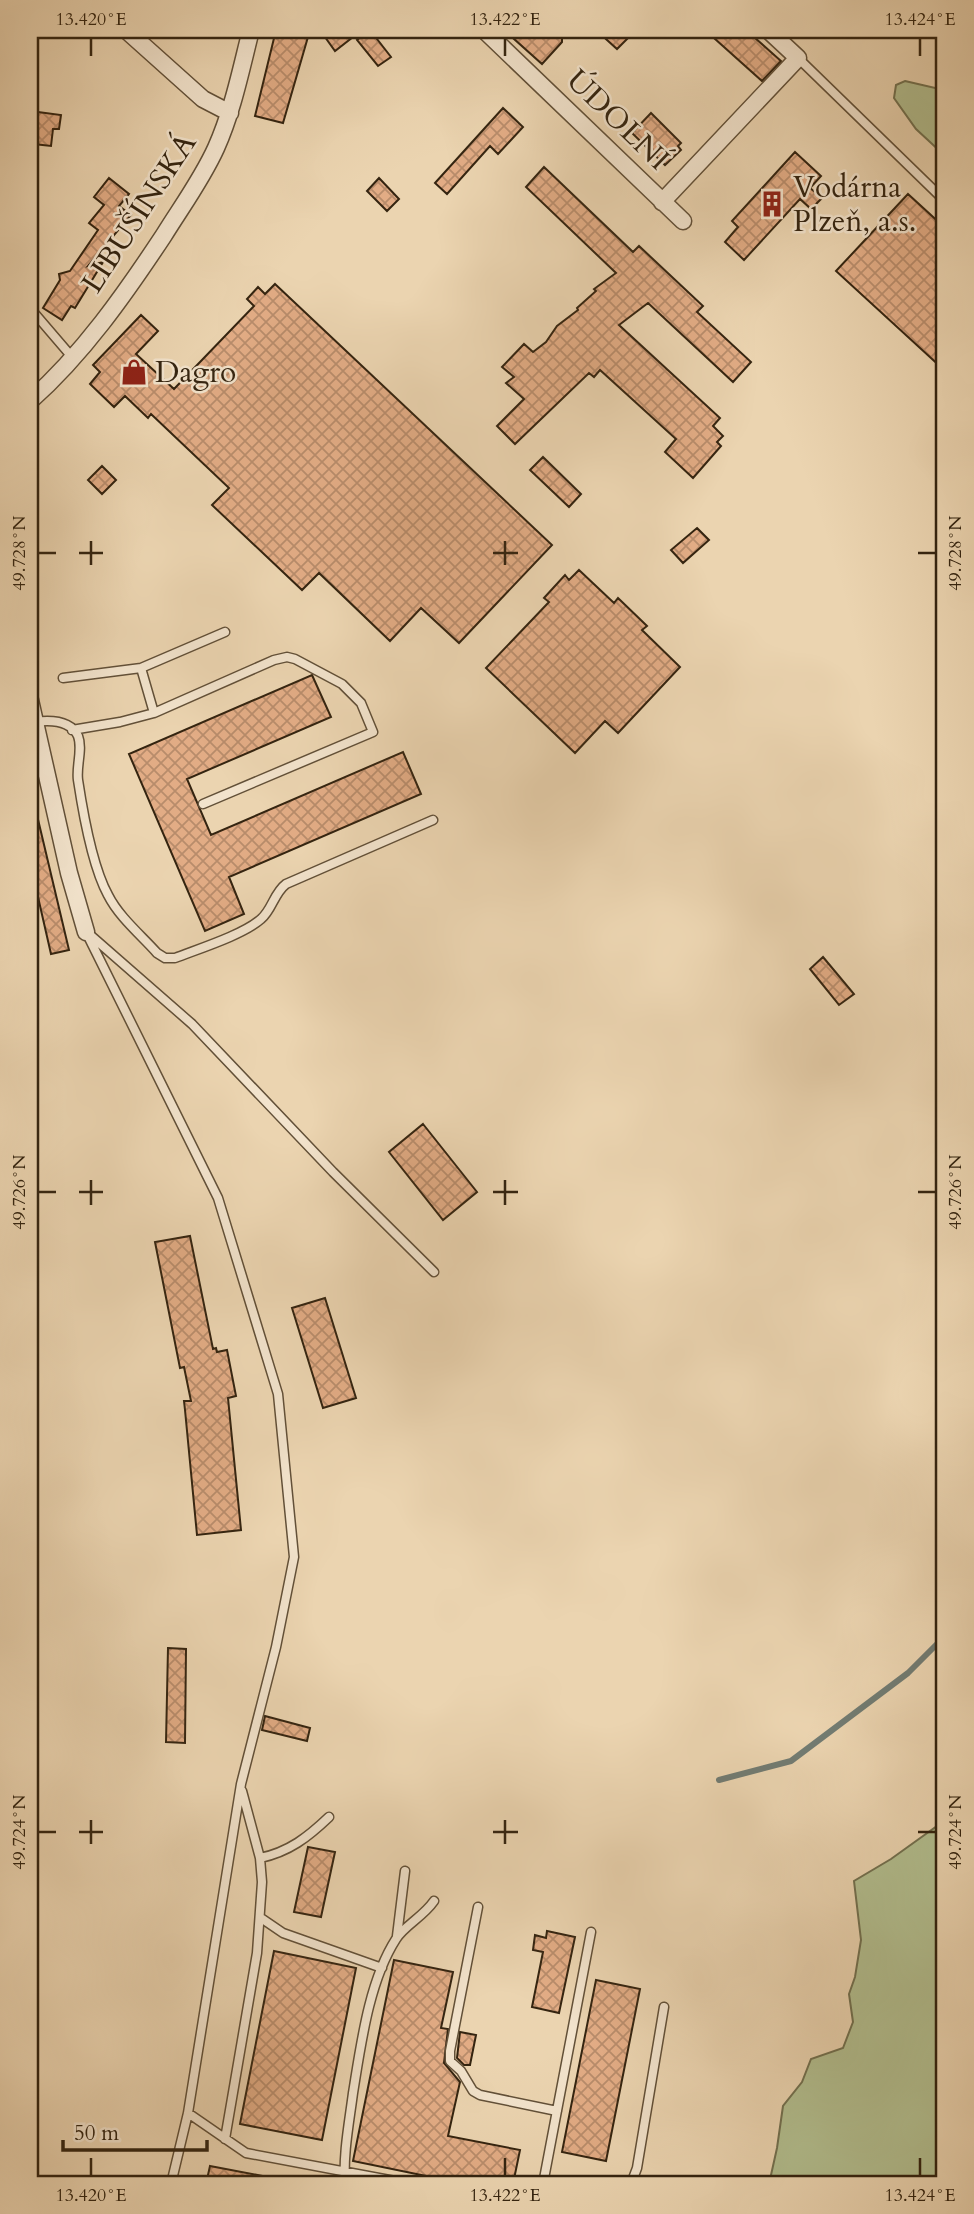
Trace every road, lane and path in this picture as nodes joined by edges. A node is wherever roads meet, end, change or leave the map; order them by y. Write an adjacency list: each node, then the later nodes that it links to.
1 (125, 30): 6 (street)
2 (251, 30): 6 (street, LIBUŠÍNSKÁ)
3 (485, 30): 8 (street, ÚDOLNÍ)
4 (768, 30): 5 (street)
5 (798, 58): 7 (lane); 8 (street)
6 (229, 113): 11 (street, LIBUŠÍNSKÁ)
7 (944, 200)
8 (662, 202): 9 (street, ÚDOLNÍ)
9 (682, 221)
10 (30, 308): 11 (lane)
11 (72, 357): 12 (street, LIBUŠÍNSKÁ)
12 (30, 401)
13 (225, 632): 14 (lane)
14 (141, 668): 15 (lane); 17 (lane)
15 (63, 678)
16 (30, 700): 18 (street)
17 (154, 713): 19 (lane); 20 (lane)
18 (35, 722): 19 (lane); 22 (street)
19 (72, 730): 21 (lane)
20 (203, 804)
21 (433, 820)
22 (86, 932): 23 (lane); 24 (lane)
23 (434, 1272)
24 (241, 1784): 26 (lane); 36 (lane)
25 (329, 1817): 26 (lane)
26 (260, 1858): 30 (lane)
27 (405, 1871): 32 (lane)
28 (434, 1900): 32 (lane)
29 (478, 1907): 35 (lane)
30 (261, 1918): 33 (lane); 37 (lane)
31 (591, 1932): 35 (lane)
32 (397, 1936): 33 (lane)
33 (382, 1968): 38 (lane)
34 (664, 2007): 43 (lane)
35 (557, 2111): 42 (lane)
36 (188, 2113): 37 (lane); 39 (lane)
37 (225, 2139): 38 (lane)
38 (344, 2172): 40 (lane); 41 (lane)
39 (172, 2184)
40 (345, 2184)
41 (411, 2184)
42 (542, 2184)
43 (631, 2184)

